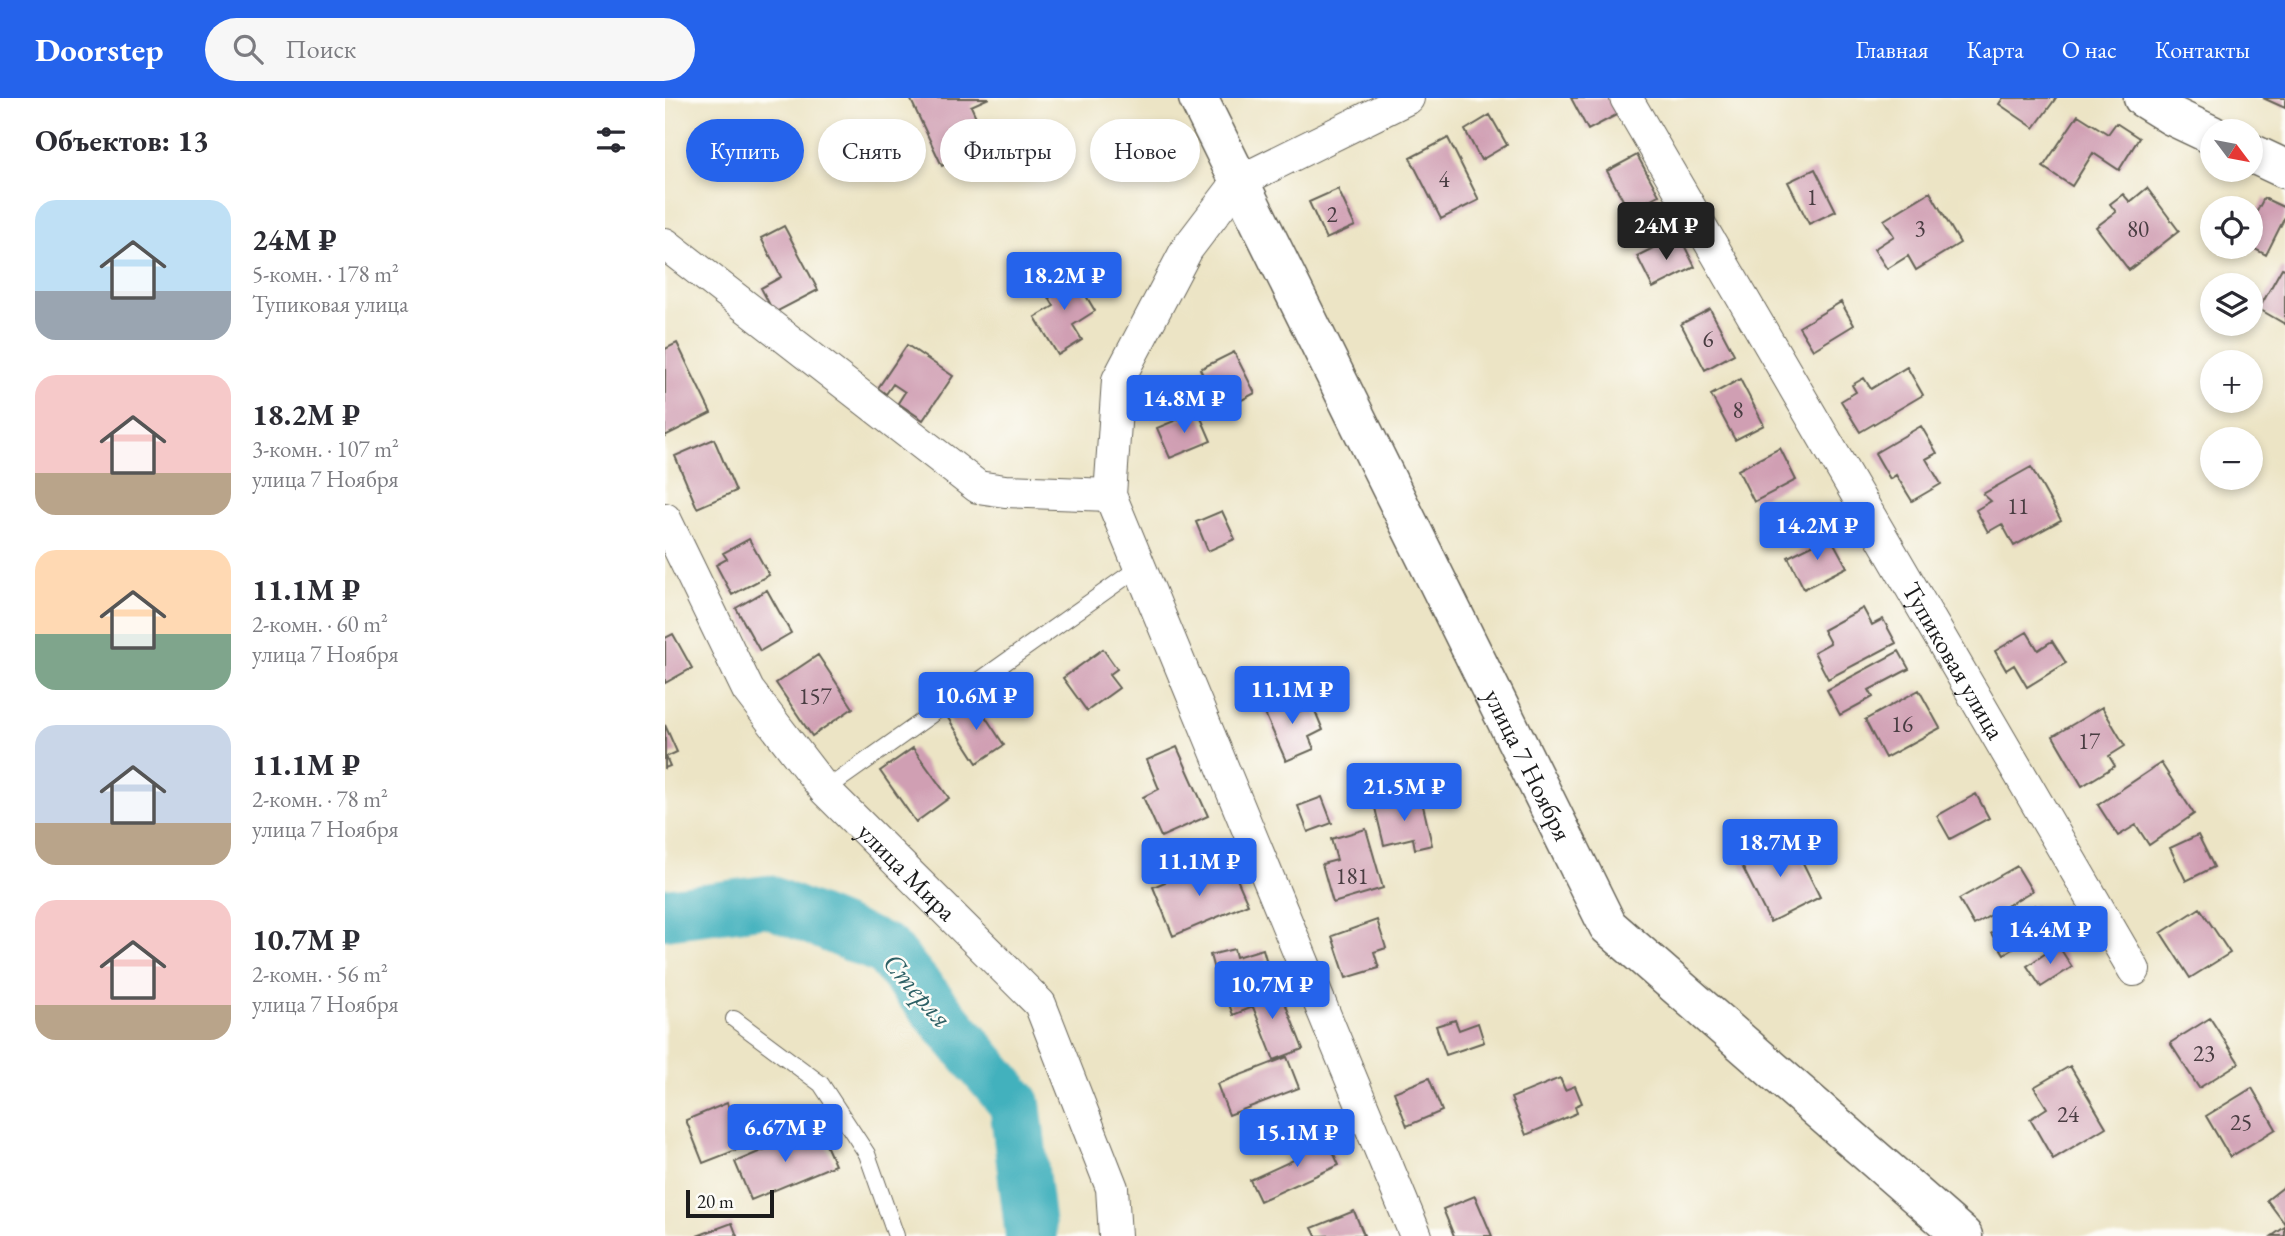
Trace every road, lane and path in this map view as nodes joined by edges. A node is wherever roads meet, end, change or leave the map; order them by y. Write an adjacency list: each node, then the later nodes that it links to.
1 (1198, 98): 8 (main road, улица 7 Ноября)
2 (1408, 98): 8 (street)
3 (1626, 98): 14 (street, Тупиковая улица)
4 (2143, 98): 5 (main road)
5 (2200, 129)
6 (2263, 159): 7 (main road)
7 (2285, 169)
8 (1238, 182): 10 (street); 19 (main road, улица 7 Ноября)
9 (665, 244): 10 (street)
10 (1110, 495): 12 (street)
11 (665, 519): 13 (street, улица Мира)
12 (1141, 566): 13 (lane); 18 (street)
13 (825, 790): 17 (street, улица Мира)
14 (2134, 970)
15 (734, 1019): 16 (lane)
16 (896, 1236)
17 (1115, 1236)
18 (1416, 1236)
19 (1963, 1236)

